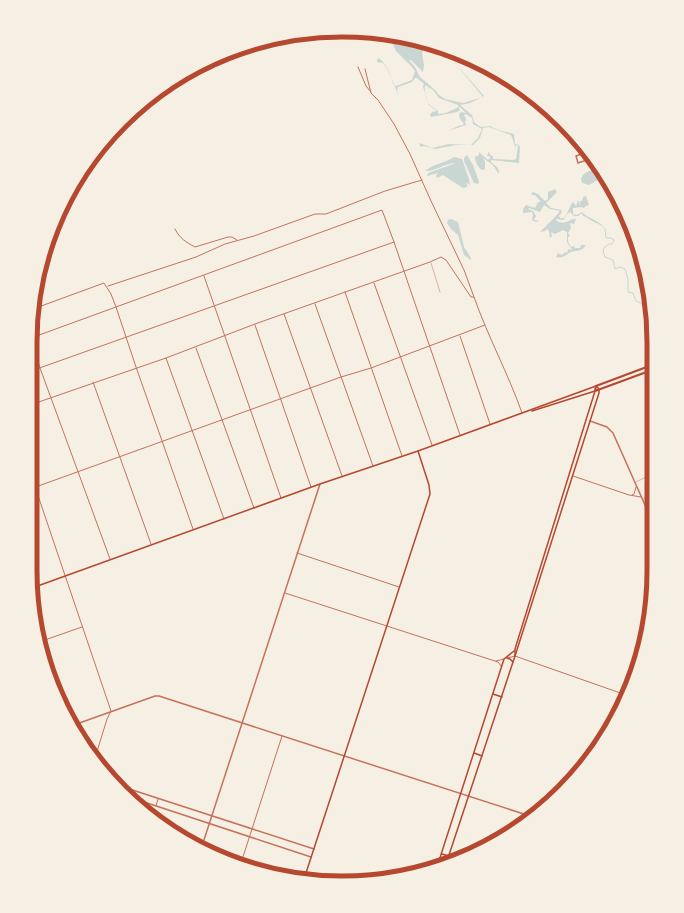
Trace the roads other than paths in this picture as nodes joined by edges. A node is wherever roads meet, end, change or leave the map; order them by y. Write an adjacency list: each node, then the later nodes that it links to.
1 (358, 67): 3 (street)
2 (365, 69): 3 (street)
3 (371, 93): 6 (street)
4 (582, 154): 5 (street)
5 (587, 160)
6 (422, 180): 8 (street); 17 (street)
7 (175, 229): 8 (street)
8 (237, 240): 14 (street)
9 (394, 242): 11 (street); 12 (street); 19 (street)
10 (430, 262): 11 (street); 16 (lane); 17 (street)
11 (404, 271): 13 (street); 29 (street)
12 (204, 276): 19 (street); 21 (street)
13 (374, 282): 15 (street); 31 (street)
14 (107, 286): 20 (street); 21 (street)
15 (345, 292): 18 (street); 37 (street)
16 (440, 292)
17 (474, 297): 24 (street)
18 (314, 304): 22 (street); 40 (street)
19 (214, 306): 27 (street); 28 (street)
20 (40, 307)
21 (116, 307): 26 (street); 27 (street)
22 (284, 314): 23 (street); 43 (street)
23 (255, 324): 28 (street); 47 (street)
24 (485, 325): 25 (street); 52 (street)
25 (460, 335): 29 (street); 56 (street)
26 (37, 336)
27 (125, 336): 34 (street); 36 (street)
28 (225, 336): 30 (street); 51 (street)
29 (429, 346): 31 (street); 58 (street)
30 (196, 347): 33 (street); 55 (street)
31 (400, 357): 37 (street); 60 (street)
32 (37, 358): 36 (street)
33 (166, 358): 34 (street); 57 (street)
34 (136, 367): 41 (street); 59 (street)
35 (647, 367): 42 (main road)
36 (40, 368): 38 (street); 46 (street)
37 (371, 368): 40 (street); 62 (street)
38 (37, 369)
39 (647, 372): 44 (main road)
40 (341, 377): 43 (street); 64 (street)
41 (93, 382): 46 (street); 63 (street)
42 (596, 386): 44 (main road); 45 (main road); 48 (main road)
43 (312, 388): 47 (street); 69 (street)
44 (599, 390): 45 (main road); 54 (main road)
45 (595, 391): 50 (main road); 53 (main road)
46 (52, 397): 49 (street); 65 (street)
47 (282, 399): 51 (street); 74 (street)
48 (557, 400): 50 (main road); 52 (main road)
49 (37, 402)
50 (558, 403): 52 (main road)
51 (252, 410): 55 (street); 78 (street)
52 (522, 413): 56 (main road)
53 (587, 420): 54 (main road); 66 (main road)
54 (590, 420): 67 (main road); 70 (street)
55 (223, 421): 57 (street); 81 (street)
56 (490, 424): 58 (main road)
57 (192, 431): 59 (street); 83 (street)
58 (460, 436): 60 (main road)
59 (162, 442): 63 (street); 84 (street)
60 (432, 446): 61 (main road)
61 (418, 451): 62 (main road); 91 (main road)
62 (402, 456): 64 (main road)
63 (121, 457): 65 (street); 86 (street)
64 (373, 466): 69 (main road)
65 (78, 472): 73 (street); 88 (street)
66 (570, 475): 67 (main road); 85 (main road)
67 (572, 476): 76 (street); 85 (main road)
68 (647, 476): 70 (lane)
69 (342, 477): 71 (main road)
70 (634, 482): 72 (street)
71 (320, 484): 74 (main road); 87 (street)
72 (636, 486): 76 (street); 77 (street)
73 (37, 487)
74 (312, 487): 78 (main road)
75 (37, 490): 89 (street)
76 (629, 495): 77 (street)
77 (641, 497): 80 (street)
78 (281, 498): 81 (main road)
79 (647, 498): 80 (lane)
80 (642, 500): 82 (street)
81 (254, 508): 83 (main road)
82 (647, 510)
83 (224, 519): 84 (main road)
84 (193, 530): 86 (main road)
85 (554, 530): 93 (main road)
86 (151, 545): 88 (main road)
87 (297, 553): 91 (street); 92 (street)
88 (110, 560): 89 (main road)
89 (66, 576): 90 (main road); 95 (street)
90 (38, 586)
91 (399, 587): 94 (main road)
92 (284, 593): 94 (street); 108 (street)
93 (527, 616): 97 (main road); 98 (main road)
94 (387, 626): 100 (street); 112 (main road)
95 (83, 627): 96 (street); 106 (street)
96 (45, 640)
97 (515, 649): 98 (main road); 99 (main road)
98 (515, 656): 99 (street); 101 (main road); 103 (street)
99 (506, 658): 100 (street); 101 (main road); 102 (main road)
100 (494, 661): 102 (street)
101 (513, 662): 105 (main road)
102 (501, 668): 104 (main road)
103 (622, 693)
104 (493, 694): 105 (main road); 111 (main road)
105 (502, 697): 113 (main road)
106 (111, 711): 107 (street); 108 (street); 110 (street)
107 (78, 723)
108 (242, 723): 109 (street); 121 (street)
109 (282, 736): 112 (street); 123 (street)
110 (97, 752)
111 (474, 753): 113 (main road); 115 (main road)
112 (344, 756): 115 (street); 126 (main road)
113 (482, 756): 116 (main road)
114 (128, 789): 117 (street)
115 (461, 793): 116 (street); 127 (main road)
116 (469, 796): 120 (street); 129 (main road)
117 (158, 799): 119 (street); 121 (street)
118 (143, 802): 119 (street)
119 (156, 806): 122 (street)
120 (526, 815)
121 (212, 816): 122 (street); 123 (street)
122 (210, 824): 124 (street); 125 (street)
123 (252, 829): 124 (street); 126 (street)
124 (249, 836): 128 (street); 130 (street)
125 (203, 843)
126 (314, 849): 128 (main road)
127 (442, 854): 129 (main road); 131 (main road)
128 (311, 856): 132 (main road)
129 (449, 856)
130 (242, 859)
131 (440, 860)
132 (305, 873)

